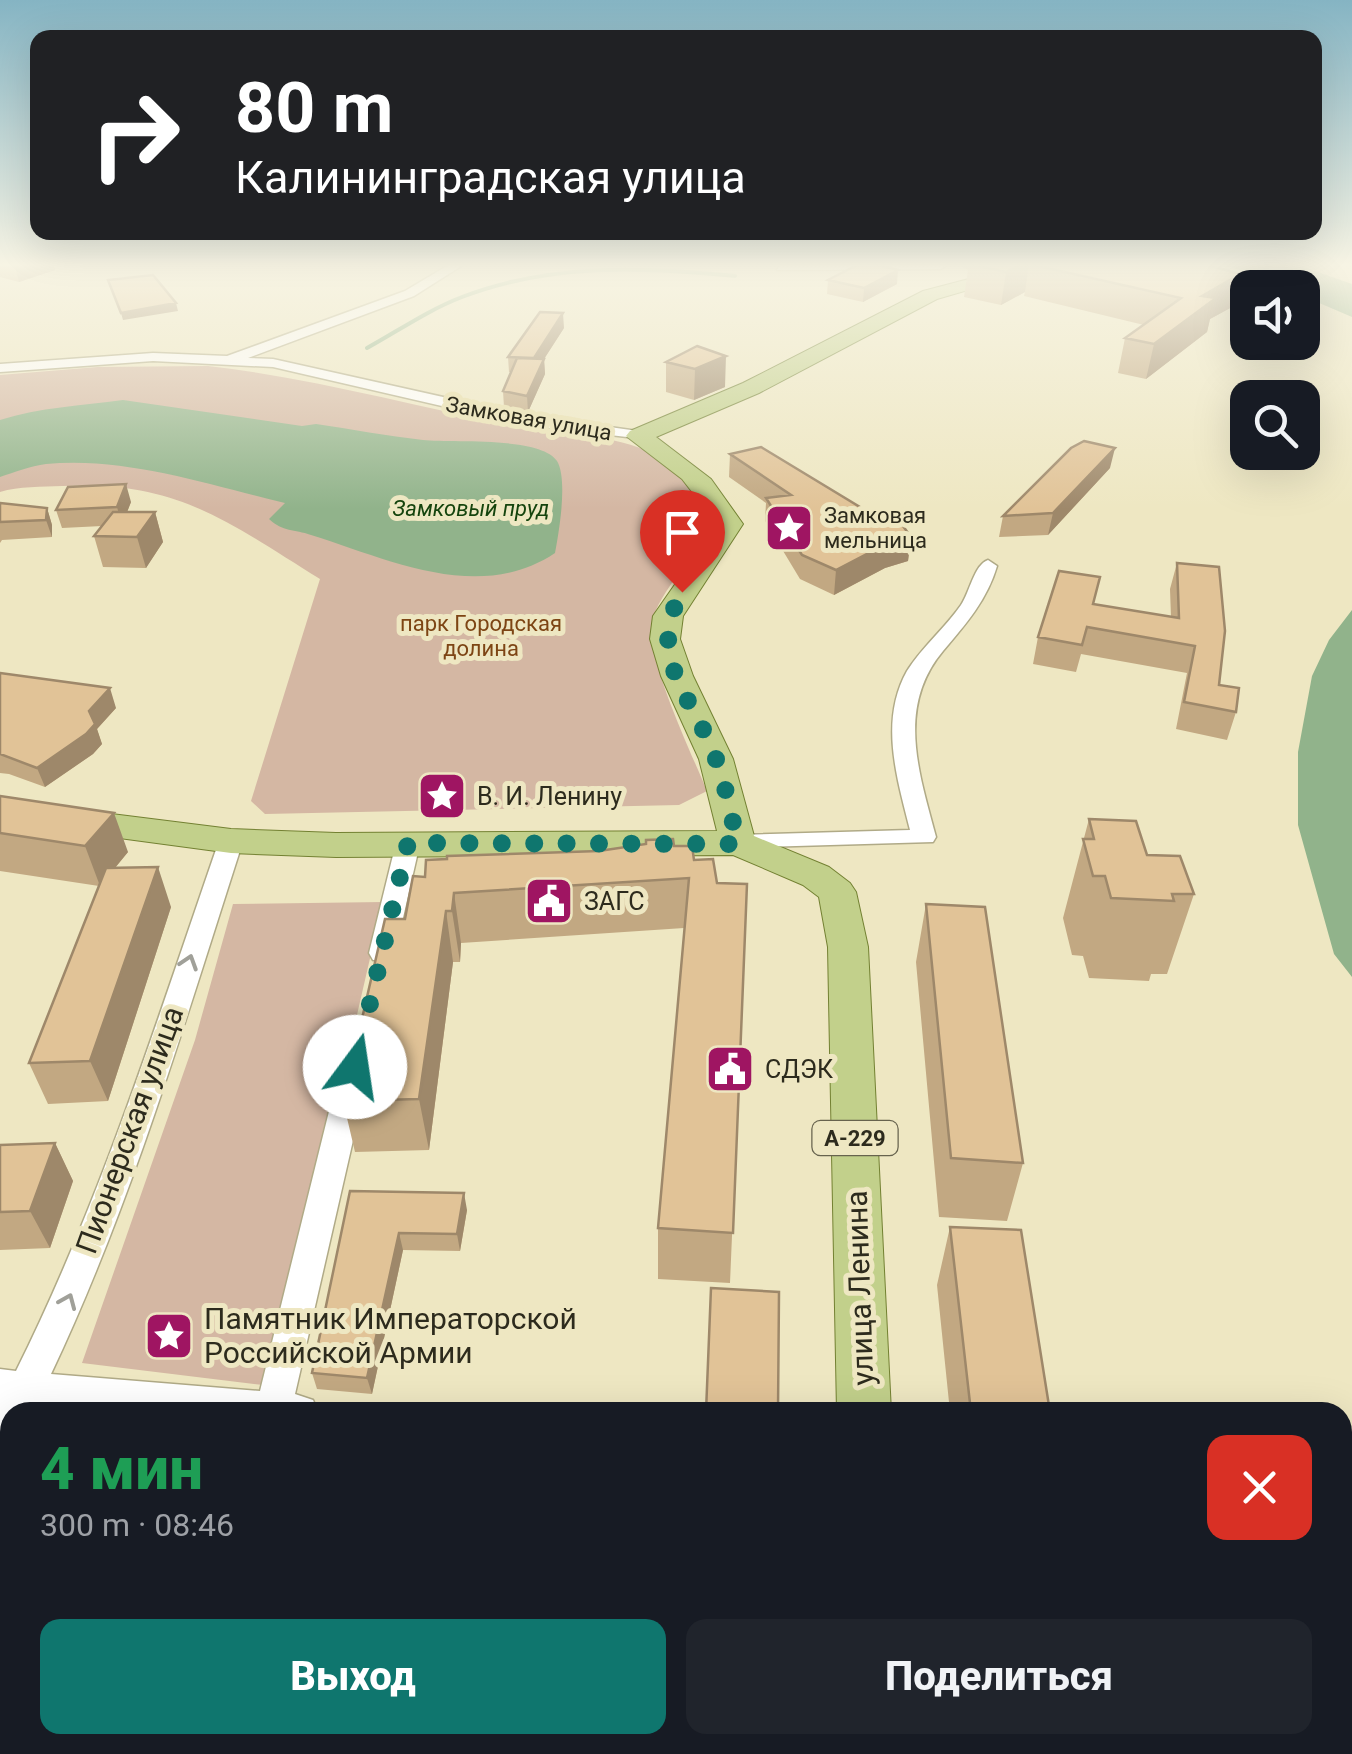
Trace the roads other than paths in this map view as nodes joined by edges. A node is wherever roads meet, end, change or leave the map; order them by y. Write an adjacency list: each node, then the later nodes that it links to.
1 (230, 345): 5 (street)
2 (274, 345): 6 (street)
3 (299, 345): 8 (street)
4 (834, 345): 9 (main road)
5 (153, 357): 6 (street, Замковая улица); 7 (street)
6 (238, 360): 8 (street, Замковая улица)
7 (0, 368)
8 (326, 374): 9 (street, Замковая улица)
9 (638, 436): 14 (main road)
10 (988, 566): 14 (street)
11 (0, 812): 12 (main road, А-229)
12 (231, 840): 13 (main road, А-229); 17 (street, Пионерская улица, one-way to 12)
13 (408, 843): 14 (main road, А-229); 15 (street)
14 (738, 844): 19 (main road, улица Ленина / А-229)
15 (373, 990)
16 (359, 1048): 18 (street)
17 (13, 1402)
18 (288, 1402)
19 (864, 1402)

